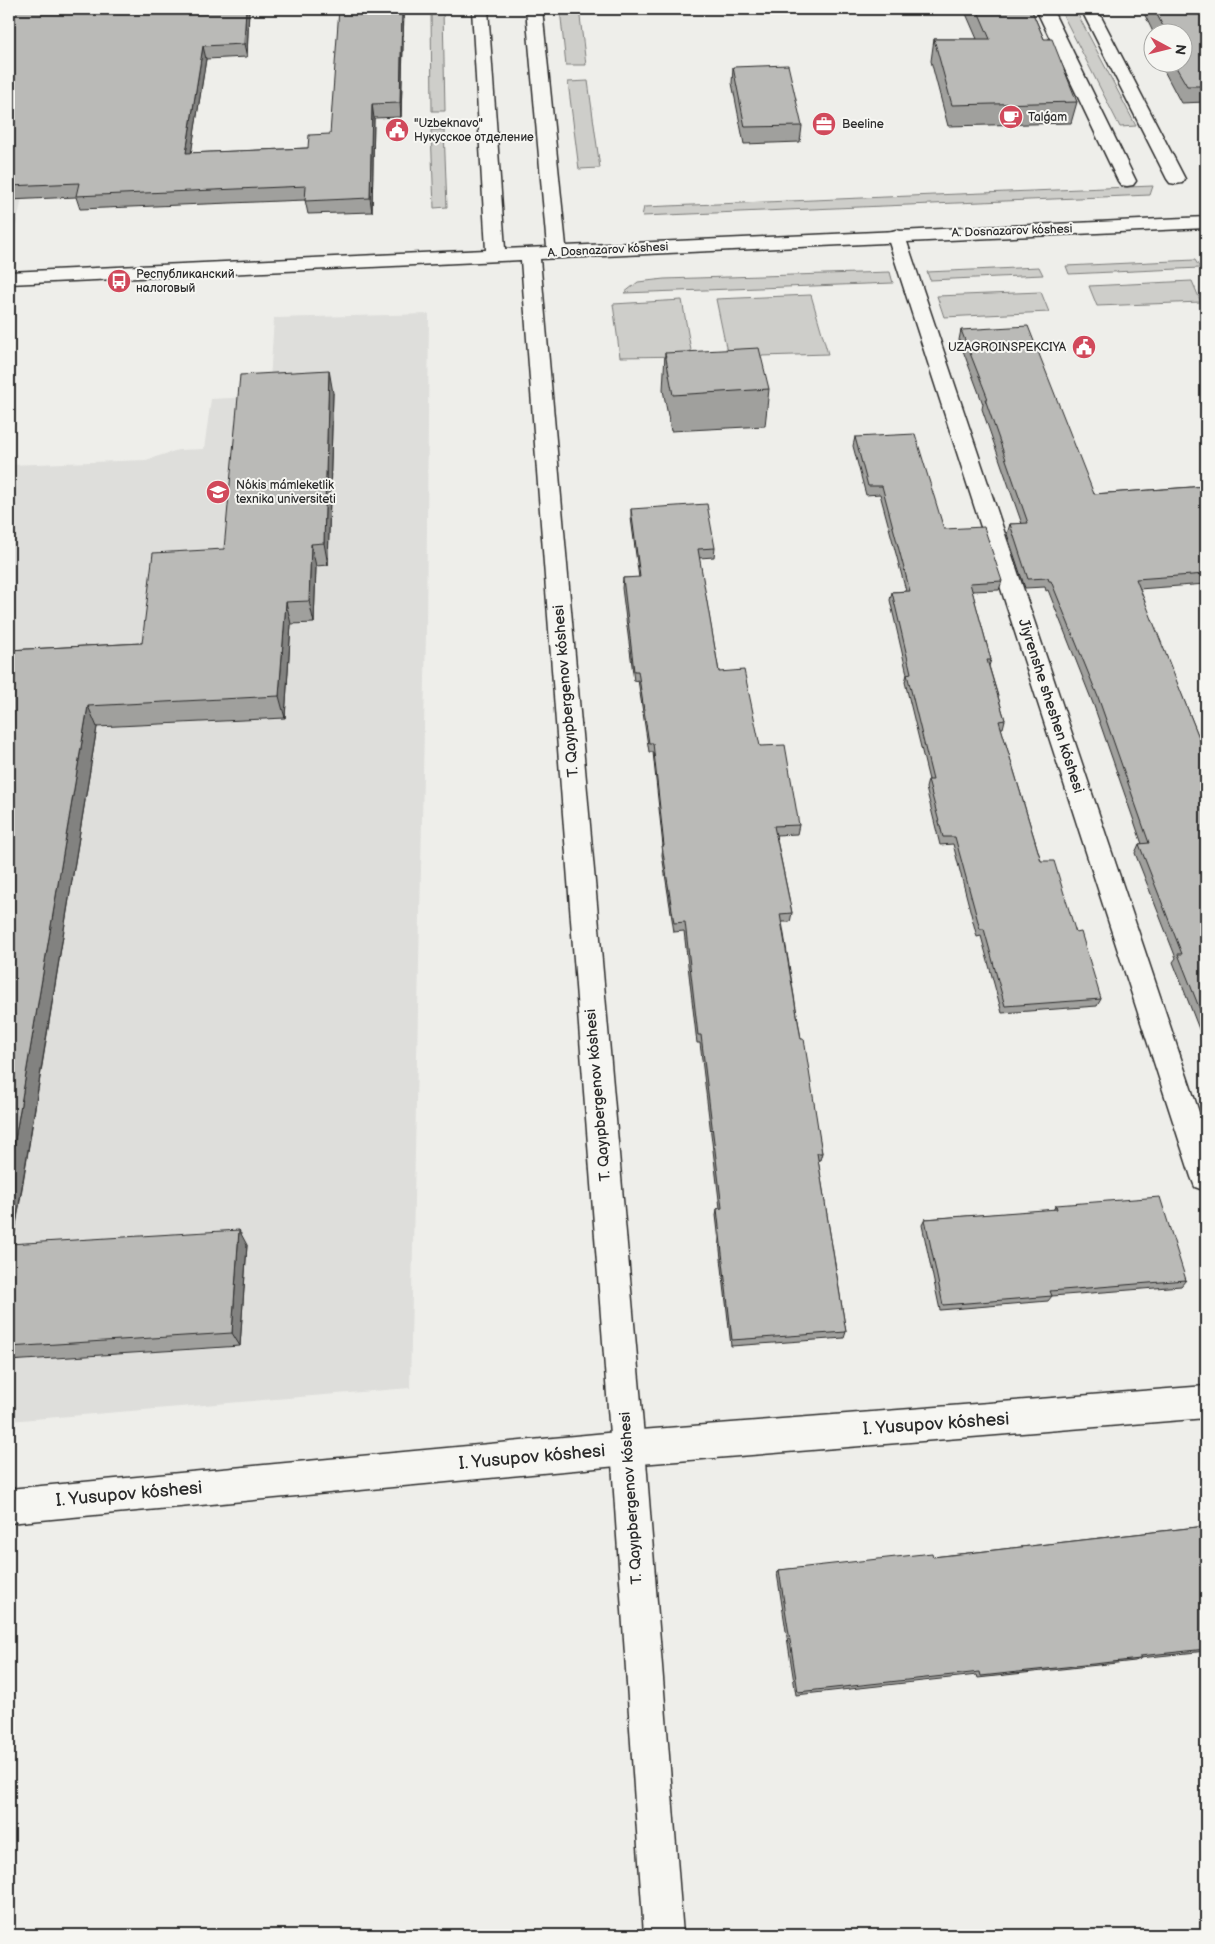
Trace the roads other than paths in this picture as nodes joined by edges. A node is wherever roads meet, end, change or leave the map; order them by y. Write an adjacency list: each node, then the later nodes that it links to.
1 (480, 9): 10 (street)
2 (534, 9): 9 (street, T. Qayıpbergenov kóshesi)
3 (1044, 9): 6 (street)
4 (1089, 9): 5 (street)
5 (1176, 179)
6 (1127, 181)
7 (1206, 222): 8 (street, A. Dosnazarov kóshesi)
8 (896, 236): 9 (street, A. Dosnazarov kóshesi); 12 (street, Jiyrenshe sheshen kóshesi)
9 (544, 254): 10 (street, A. Dosnazarov kóshesi); 14 (street, T. Qayıpbergenov kóshesi)
10 (496, 256): 11 (street, A. Dosnazarov kóshesi)
11 (9, 278)
12 (1206, 1177)
13 (1206, 1402): 14 (street, I. Yusupov kóshesi)
14 (628, 1448): 15 (street, I. Yusupov kóshesi); 16 (street, T. Qayıpbergenov kóshesi)
15 (9, 1506)
16 (664, 1935)

